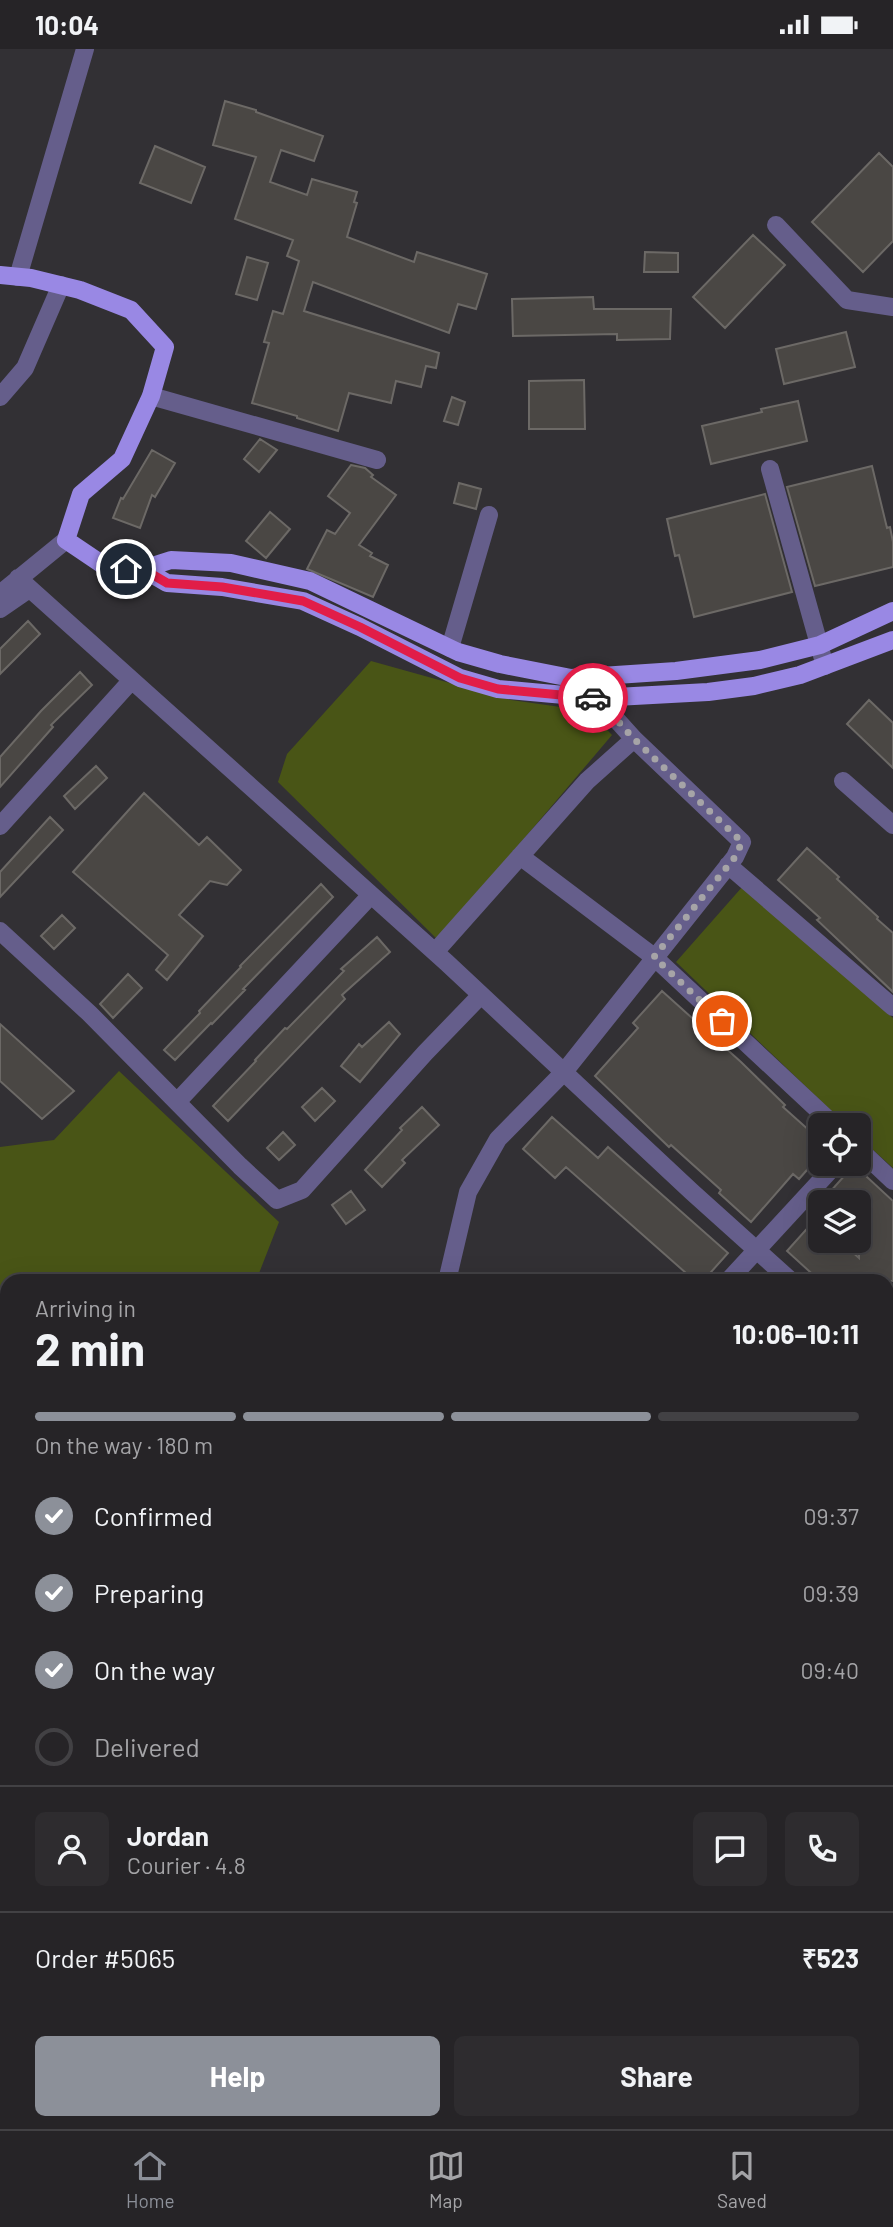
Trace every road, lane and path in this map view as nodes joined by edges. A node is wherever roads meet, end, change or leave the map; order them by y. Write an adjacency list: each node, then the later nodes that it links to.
1 (85, 49): 4 (street)
2 (776, 225): 6 (street)
3 (0, 275): 4 (main road)
4 (18, 277): 5 (main road)
5 (61, 285): 7 (main road); 8 (street)
6 (893, 307)
7 (151, 395): 9 (street); 12 (main road)
8 (0, 397)
9 (377, 460)
10 (770, 469): 19 (street)
11 (489, 515): 20 (street)
12 (65, 540): 13 (main road); 14 (street)
13 (143, 569): 20 (main road); 23 (main road)
14 (24, 583): 15 (street); 16 (street); 22 (street)
15 (0, 593)
16 (0, 609)
17 (893, 611): 19 (main road)
18 (893, 640): 21 (main road)
19 (820, 645): 20 (main road); 21 (street)
20 (450, 648)
21 (825, 666): 23 (main road)
22 (131, 681): 27 (street); 30 (street)
23 (597, 698): 24 (street)
24 (634, 739): 28 (street); 29 (street)
25 (843, 781): 26 (street)
26 (893, 825)
27 (0, 826)
28 (520, 856): 32 (street); 33 (street)
29 (728, 865): 33 (street); 35 (street)
30 (371, 895): 32 (street); 37 (street)
31 (0, 931): 37 (street)
32 (435, 952): 34 (street)
33 (654, 957): 36 (street); 38 (street)
34 (481, 995): 36 (street); 37 (street)
35 (893, 1007)
36 (564, 1072): 42 (street); 43 (street)
37 (177, 1102)
38 (821, 1113)
39 (871, 1160): 41 (street)
40 (825, 1176): 42 (street)
41 (893, 1181)
42 (757, 1250): 44 (street); 45 (street)
43 (449, 1274)
44 (735, 1274)
45 (783, 1274)

